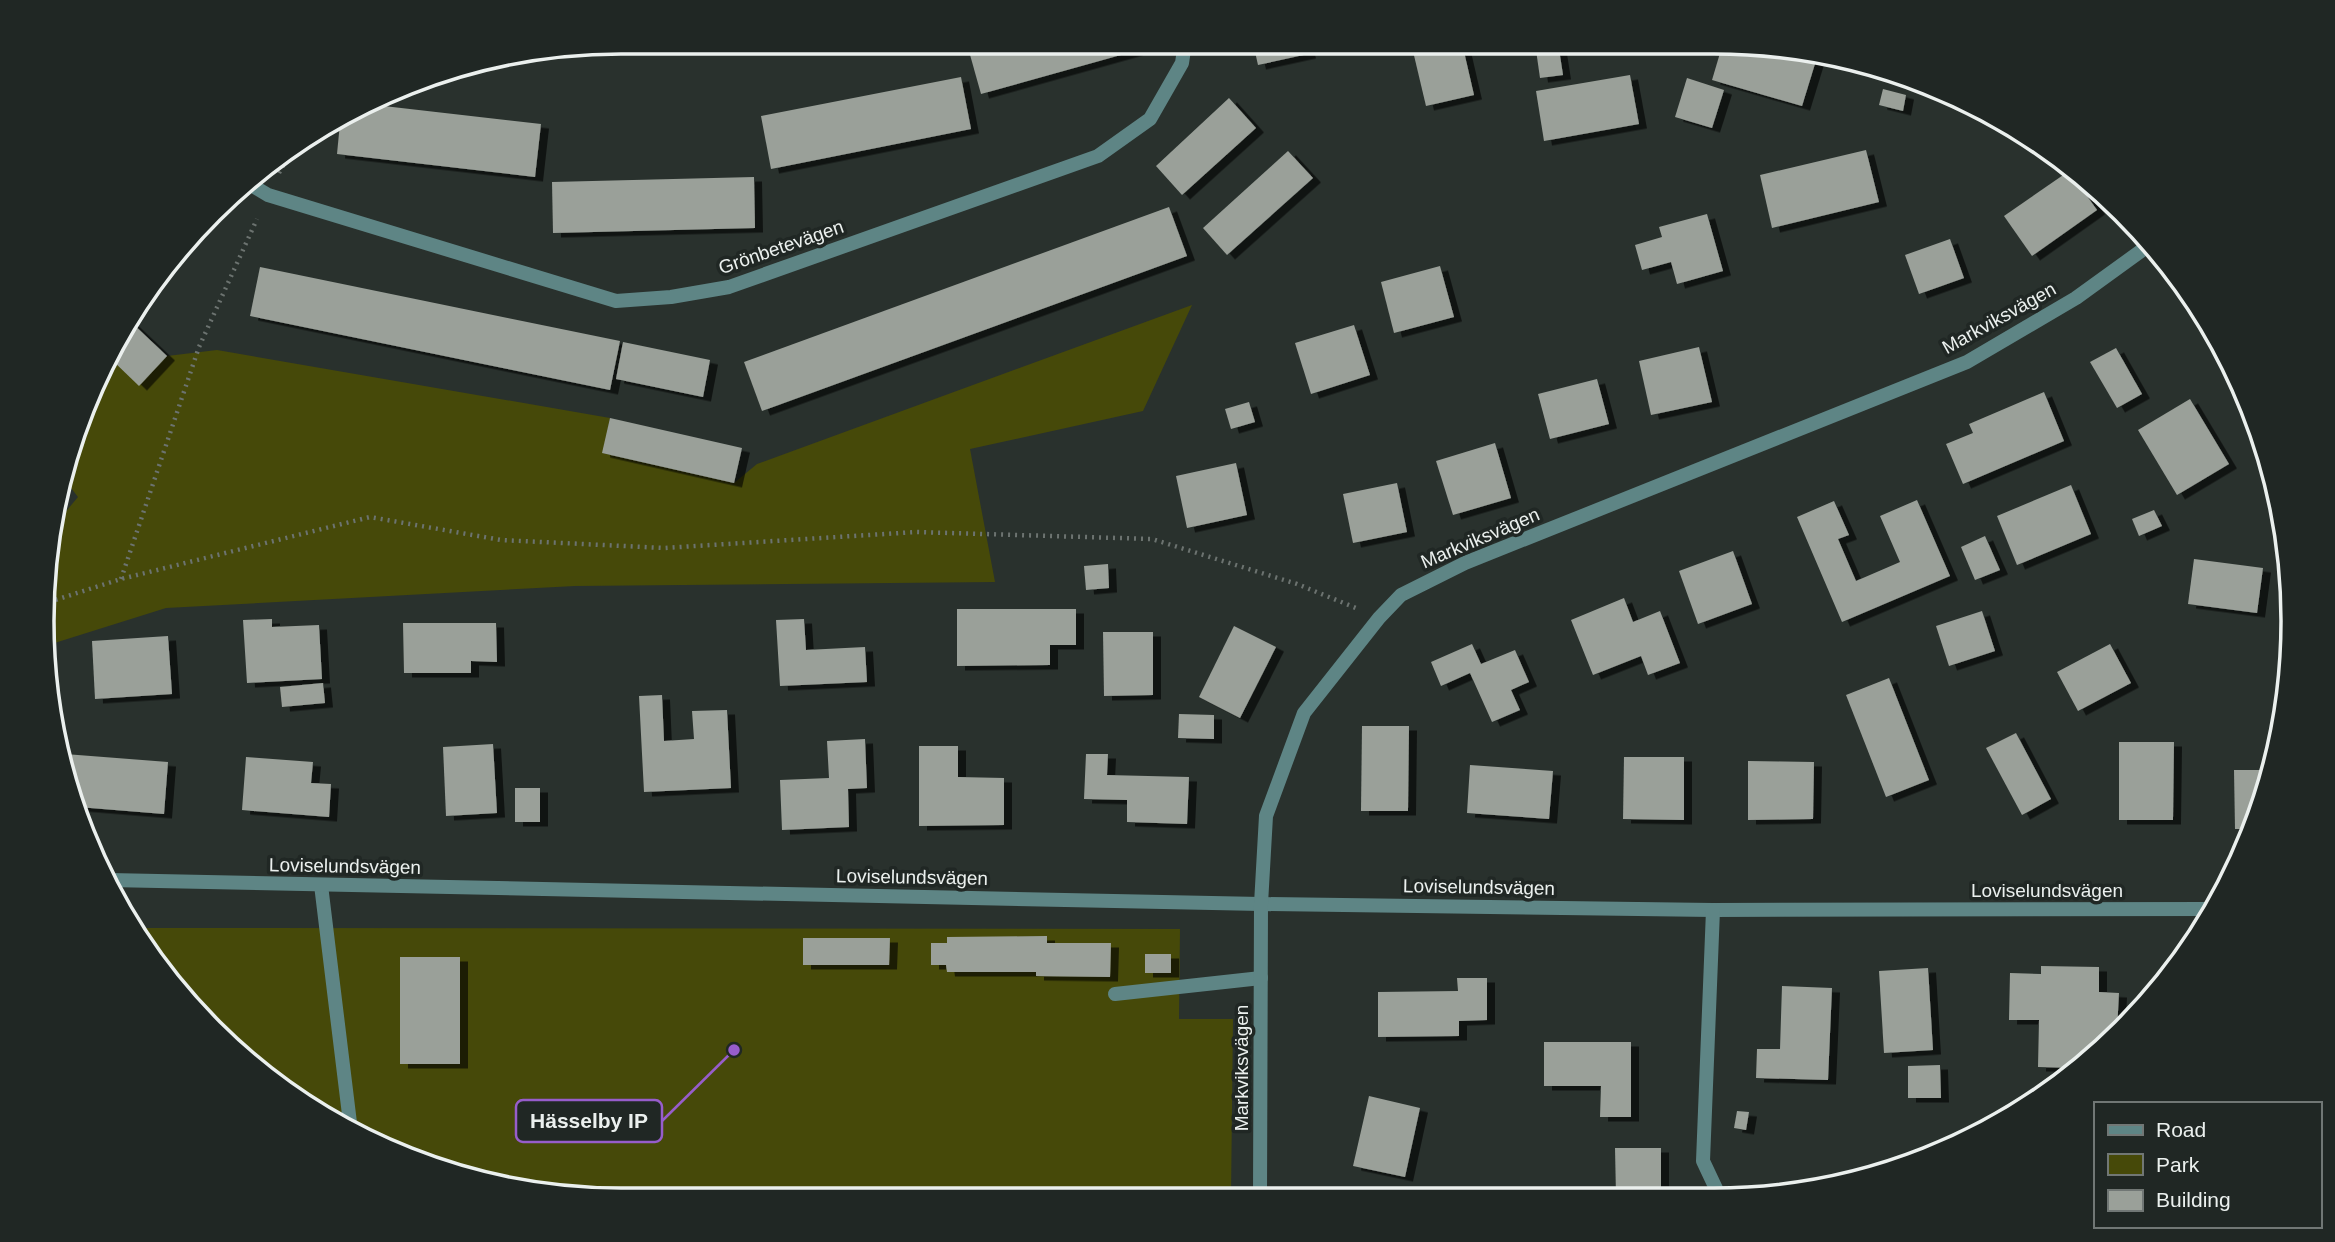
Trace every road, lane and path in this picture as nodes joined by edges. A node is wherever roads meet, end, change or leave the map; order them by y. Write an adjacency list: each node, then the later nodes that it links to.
1 (1183, 54): 4 (street, Grönbetevägen)
2 (283, 166): 4 (path)
3 (256, 188): 4 (street, Grönbetevägen)
4 (268, 195): 6 (path)
5 (2142, 250): 8 (street, Markviksvägen)
6 (121, 579): 7 (path); 8 (path)
7 (55, 600)
8 (1379, 618): 11 (street, Markviksvägen)
9 (117, 880): 10 (street, Loviselundsvägen)
10 (321, 884): 11 (street, Loviselundsvägen); 16 (street)
11 (1261, 904): 13 (street, Loviselundsvägen); 14 (street, Markviksvägen)
12 (2202, 909): 13 (street, Loviselundsvägen)
13 (1713, 910): 18 (street)
14 (1261, 978): 15 (street); 17 (street, Markviksvägen)
15 (1115, 994)
16 (349, 1118)
17 (1261, 1188)
18 (1716, 1188)

